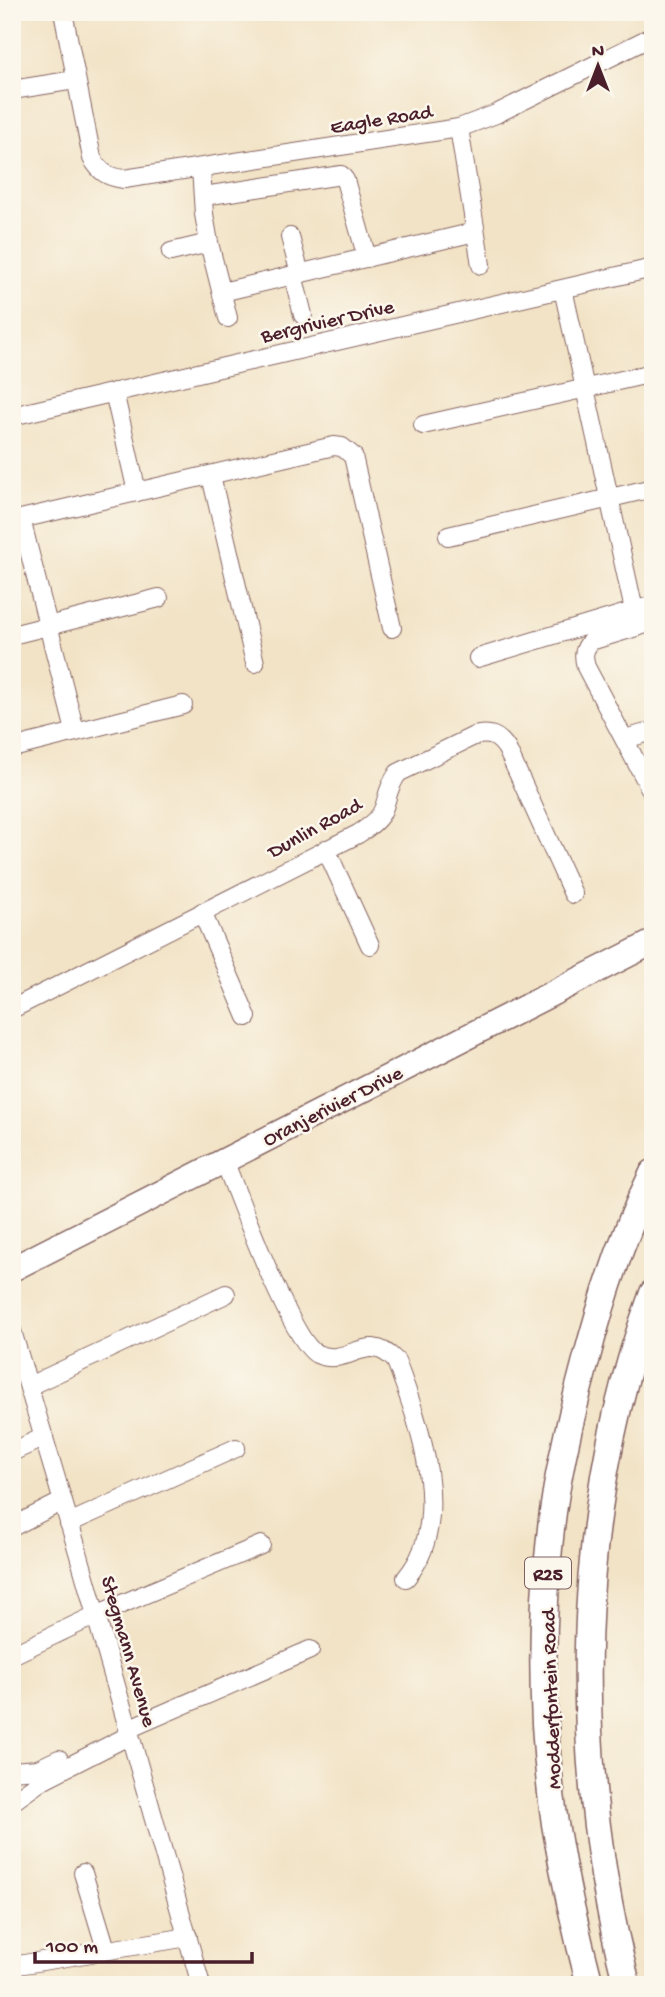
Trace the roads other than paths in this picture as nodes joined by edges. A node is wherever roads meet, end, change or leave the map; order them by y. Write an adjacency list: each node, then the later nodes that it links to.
1 (63, 12): 3 (street)
2 (653, 36): 5 (street, Eagle Road)
3 (75, 80): 4 (street); 6 (street, Eagle Road)
4 (12, 90)
5 (459, 128): 6 (street, Eagle Road); 8 (street)
6 (201, 168): 7 (street)
7 (204, 196): 10 (street); 12 (street)
8 (475, 232): 12 (street); 13 (street)
9 (290, 237): 15 (street)
10 (209, 243): 11 (street); 17 (street)
11 (171, 252)
12 (367, 258): 15 (street)
13 (481, 265)
14 (653, 268): 18 (street, Bergrivier Drive)
15 (296, 274): 17 (street); 19 (street)
16 (653, 279): 18 (street, Bergrivier Drive)
17 (222, 292): 20 (street)
18 (565, 294): 22 (street); 23 (street, Bergrivier Drive)
19 (303, 315)
20 (228, 318)
21 (653, 373): 22 (street)
22 (586, 389): 26 (street); 30 (street)
23 (115, 396): 24 (street, Bergrivier Drive); 25 (street, Bergrivier Drive); 29 (street)
24 (12, 416)
25 (12, 424)
26 (423, 425)
27 (211, 476): 29 (street); 38 (street); 41 (street)
28 (653, 488): 30 (street)
29 (138, 492): 31 (street)
30 (611, 498): 32 (street); 35 (street)
31 (17, 520): 37 (street)
32 (448, 536)
33 (159, 598): 37 (street)
34 (653, 605): 35 (street)
35 (634, 610): 40 (street)
36 (653, 622): 45 (street)
37 (48, 626): 39 (street); 43 (street)
38 (392, 628)
39 (12, 635)
40 (478, 658)
41 (255, 663)
42 (183, 705): 43 (street)
43 (75, 731): 46 (street)
44 (653, 731): 45 (street)
45 (625, 740): 47 (street)
46 (12, 748)
47 (653, 794)
48 (326, 849): 49 (street, Dunlin Road); 50 (street, Dunlin Road); 52 (street)
49 (573, 894)
50 (202, 912): 53 (street, Dunlin Road); 54 (street)
51 (653, 942): 55 (street, Oranjerivier Drive)
52 (370, 944)
53 (12, 1010)
54 (247, 1017)
55 (224, 1160): 57 (street, Oranjerivier Drive); 69 (street)
56 (653, 1173): 81 (main road, Modderfontein Road / R25)
57 (12, 1269)
58 (653, 1293): 82 (main road, Modderfontein Road / R25)
59 (226, 1294): 61 (street)
60 (12, 1331): 61 (street, Stegmann Avenue)
61 (24, 1390): 62 (street, Stegmann Avenue)
62 (44, 1437): 64 (street); 65 (street, Stegmann Avenue)
63 (236, 1448): 66 (street)
64 (12, 1452)
65 (63, 1501): 66 (street, Stegmann Avenue); 67 (street)
66 (69, 1523): 70 (street, Stegmann Avenue)
67 (12, 1527)
68 (261, 1545): 70 (street)
69 (406, 1578)
70 (96, 1615): 72 (street); 73 (street, Stegmann Avenue)
71 (310, 1650): 73 (street)
72 (12, 1655)
73 (128, 1730): 74 (street); 75 (street); 77 (street, Stegmann Avenue)
74 (12, 1771)
75 (12, 1802)
76 (83, 1873): 78 (street)
77 (188, 1937): 78 (street); 80 (street, Stegmann Avenue)
78 (106, 1949): 79 (street)
79 (12, 1966)
80 (201, 1985)
81 (590, 1985)
82 (627, 1985)

